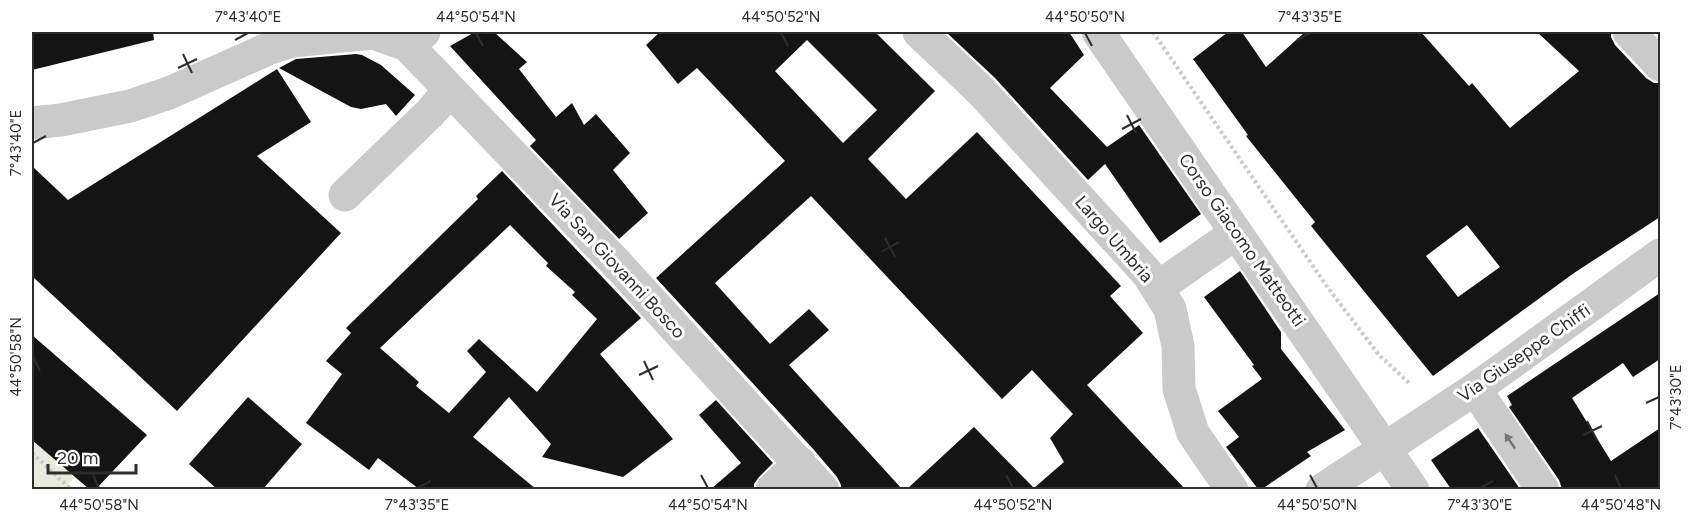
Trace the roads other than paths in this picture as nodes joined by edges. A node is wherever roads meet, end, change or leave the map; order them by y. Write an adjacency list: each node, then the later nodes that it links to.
1 (919, 32): 11 (street, Largo Umbria)
2 (1098, 32): 9 (street, Corso Giacomo Matteotti)
3 (1629, 32): 5 (street)
4 (417, 38): 6 (street, Via San Giovanni Bosco); 7 (street)
5 (1660, 65)
6 (450, 90): 8 (street); 14 (street, Via San Giovanni Bosco)
7 (32, 123)
8 (345, 195)
9 (1236, 233): 11 (street); 13 (street, Corso Giacomo Matteotti)
10 (1660, 255): 12 (street, Via Giuseppe Chiffi)
11 (1157, 288): 17 (street, Largo Umbria)
12 (1475, 389): 13 (street, Via Giuseppe Chiffi); 20 (street, one-way to 12)
13 (1386, 448): 18 (street, Via Giuseppe Chiffi); 19 (street, Corso Giacomo Matteotti)
14 (800, 463): 15 (street); 16 (street, Via San Giovanni Bosco)
15 (772, 489)
16 (823, 489)
17 (1232, 489)
18 (1322, 489)
19 (1413, 489)
20 (1543, 489)

